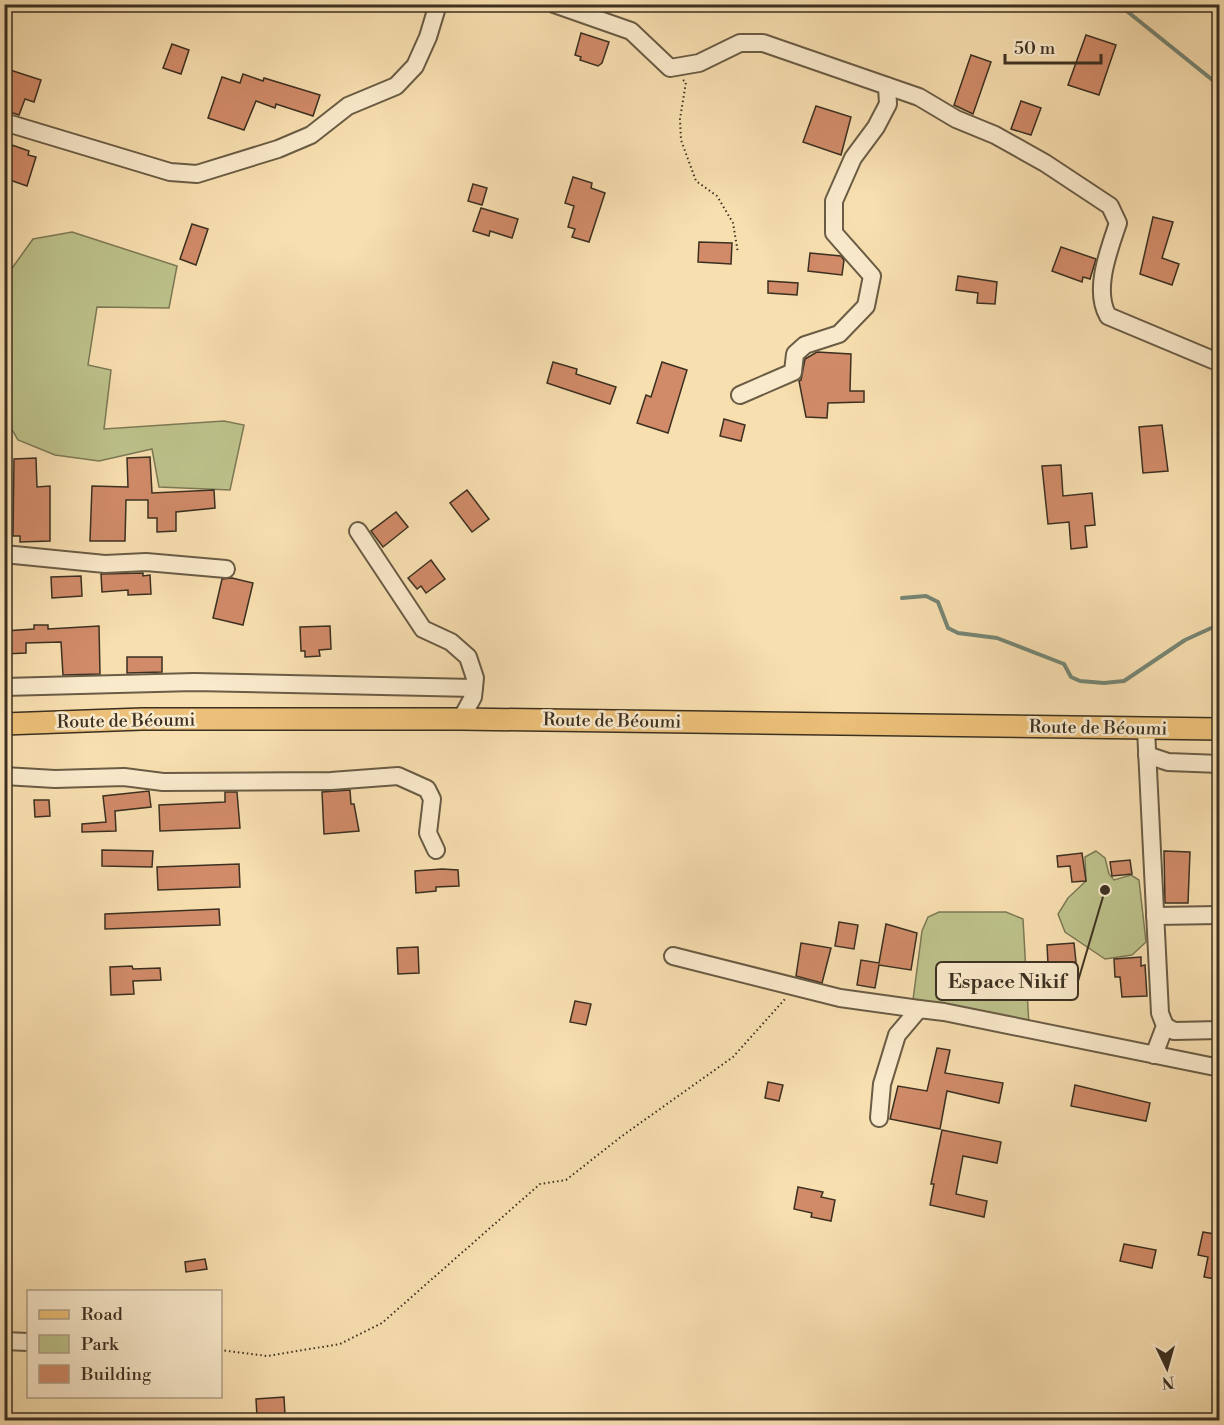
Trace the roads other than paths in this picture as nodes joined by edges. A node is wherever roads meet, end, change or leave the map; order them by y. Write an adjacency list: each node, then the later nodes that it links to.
1 (438, 4): 4 (street)
2 (554, 4): 3 (street)
3 (887, 86): 5 (street); 6 (street)
4 (4, 122)
5 (1220, 360)
6 (740, 395)
7 (358, 531): 11 (street)
8 (4, 554): 9 (street)
9 (226, 569)
10 (4, 687): 11 (street)
11 (474, 688): 12 (street)
12 (460, 719): 13 (main road, Route de Béoumi); 14 (main road, Route de Béoumi)
13 (4, 724)
14 (1146, 729): 15 (main road, Route de Béoumi); 16 (street)
15 (1220, 729)
16 (1148, 755): 17 (street); 21 (street)
17 (1220, 764)
18 (4, 776): 19 (street)
19 (436, 850)
20 (1220, 915): 21 (street)
21 (1155, 916): 24 (street)
22 (673, 956): 23 (street)
23 (919, 1009): 26 (street); 28 (street)
24 (1165, 1026): 25 (street); 26 (street)
25 (1220, 1030)
26 (1154, 1055): 27 (street)
27 (1220, 1068)
28 (879, 1118)
29 (4, 1341): 30 (street)
30 (27, 1342)

